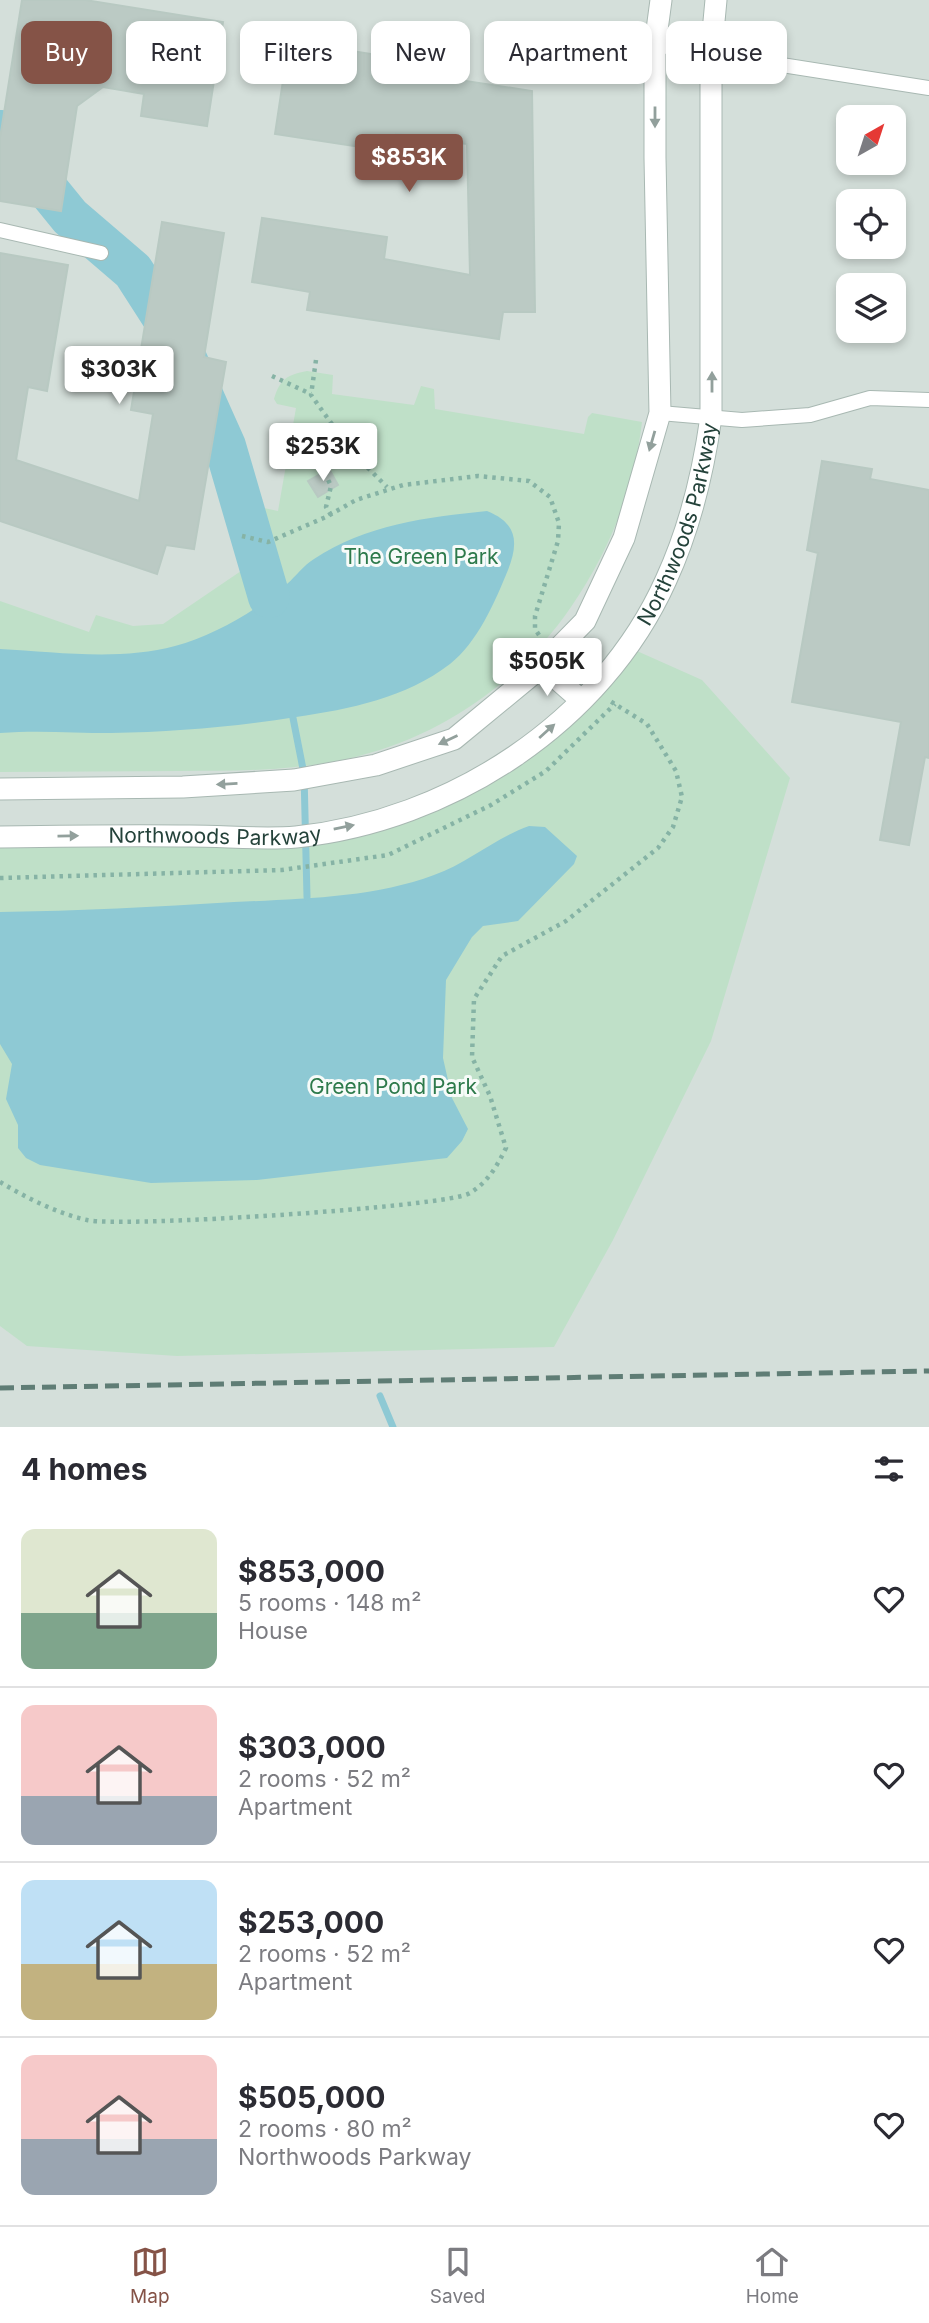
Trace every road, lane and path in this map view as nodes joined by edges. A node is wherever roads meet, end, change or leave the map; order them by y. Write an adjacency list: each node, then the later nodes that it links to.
1 (661, 0): 4 (street, Northwoods Parkway)
2 (716, 0): 3 (street, Northwoods Parkway)
3 (714, 21)
4 (655, 45): 5 (lane); 15 (street, Northwoods Parkway, one-way to 15)
5 (666, 47)
6 (787, 65): 8 (lane)
7 (711, 84): 16 (street, Northwoods Parkway, one-way to 7)
8 (929, 88)
9 (0, 230): 10 (lane)
10 (101, 253)
11 (316, 360): 13 (path)
12 (272, 376): 13 (path)
13 (312, 395): 17 (path)
14 (929, 400): 16 (lane)
15 (660, 414): 16 (lane); 22 (street, Northwoods Parkway, one-way to 22)
16 (711, 418): 23 (street, Northwoods Parkway)
17 (336, 431): 18 (path); 19 (path)
18 (388, 488): 19 (path); 21 (path)
19 (331, 515): 20 (path)
20 (242, 536)
21 (544, 641)
22 (541, 665): 23 (street); 25 (street, Northwoods Parkway, one-way to 25)
23 (581, 700): 26 (street, Northwoods Parkway, one-way to 23)
24 (615, 704): 27 (path)
25 (0, 789)
26 (0, 837)
27 (0, 1182)

